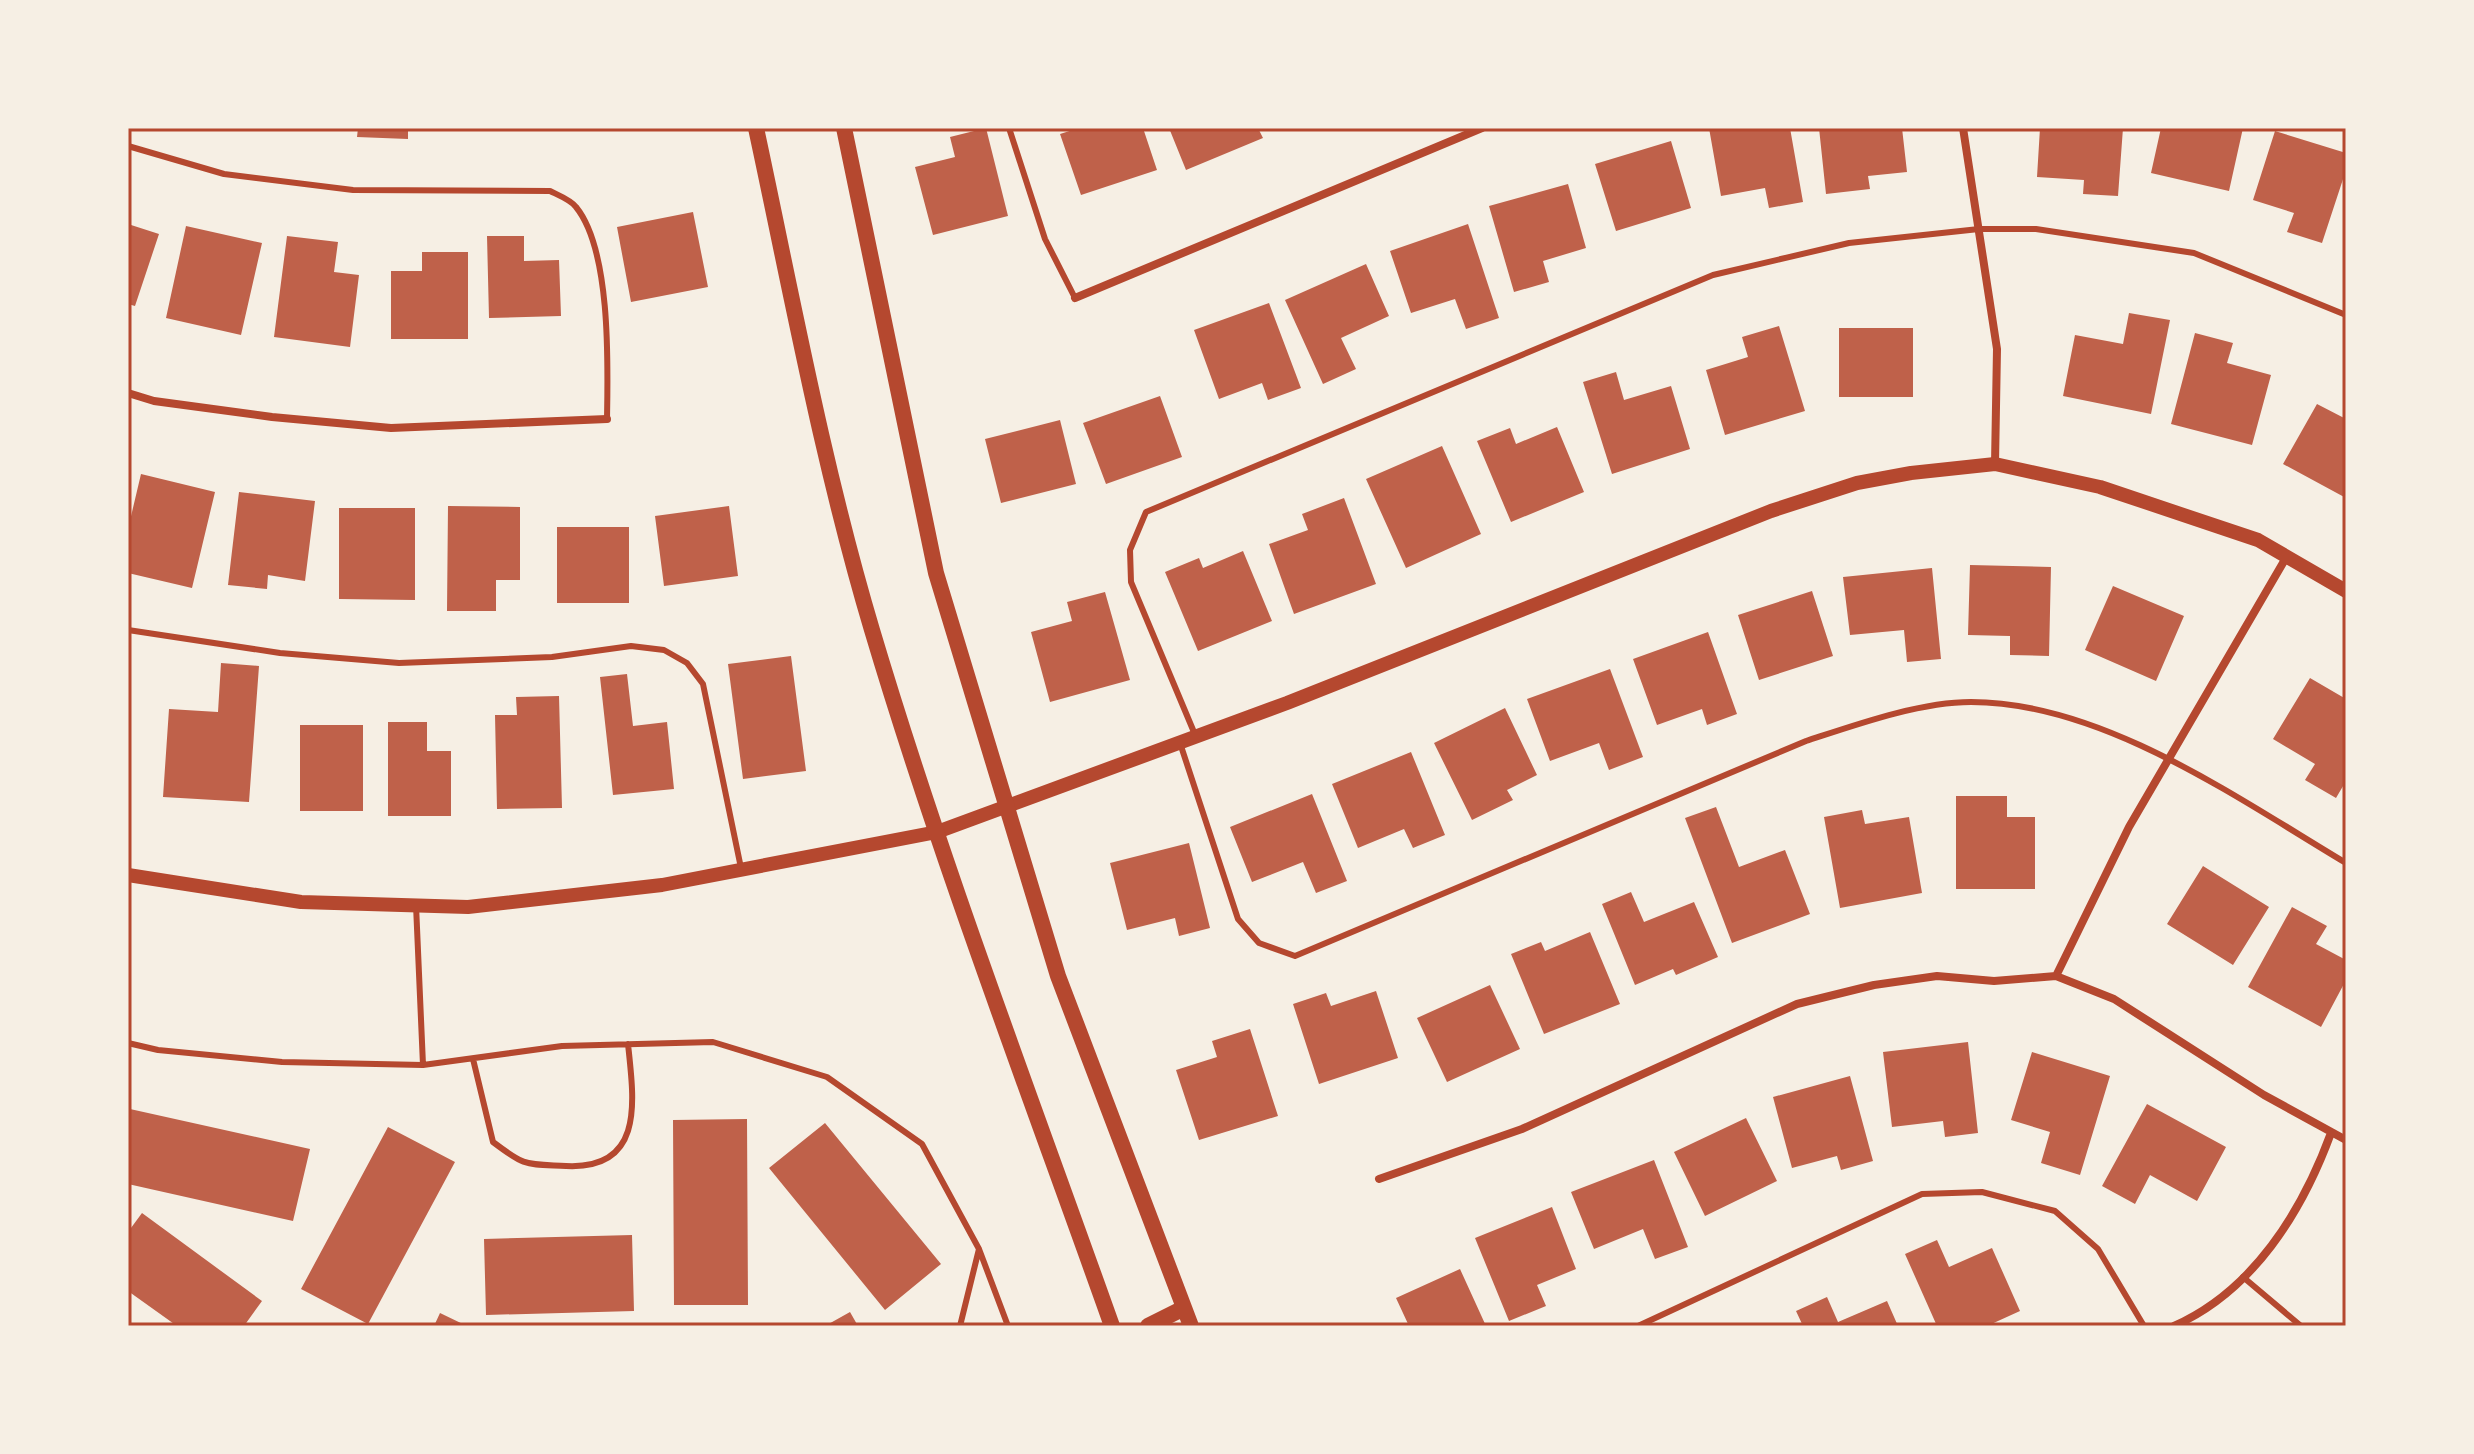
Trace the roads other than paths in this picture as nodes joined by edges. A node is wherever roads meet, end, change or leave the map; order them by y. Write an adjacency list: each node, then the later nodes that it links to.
1 (756, 128): 20 (main road)
2 (844, 128): 19 (main road)
3 (1009, 128): 8 (lane)
4 (1482, 128): 8 (street)
5 (1963, 128): 7 (street)
6 (128, 146): 11 (lane)
7 (1979, 229): 9 (lane); 12 (street); 16 (lane)
8 (1075, 298)
9 (2346, 315)
10 (128, 393): 11 (street)
11 (607, 419)
12 (1995, 464): 13 (street); 16 (street)
13 (2288, 555): 14 (street); 18 (street)
14 (2346, 591)
15 (128, 630): 22 (lane)
16 (1196, 737): 17 (street)
17 (1180, 743): 18 (lane); 19 (street)
18 (2171, 759): 21 (lane); 25 (street)
19 (1005, 808): 20 (street); 35 (main road)
20 (937, 832): 22 (street); 38 (main road)
21 (2346, 863)
22 (742, 871): 24 (street)
23 (128, 875): 24 (street)
24 (416, 905): 29 (lane)
25 (2056, 976): 30 (street); 32 (street)
26 (128, 1043): 29 (lane)
27 (628, 1044): 28 (lane); 28 (lane); 33 (lane)
28 (473, 1059): 29 (lane)
29 (423, 1065)
30 (2331, 1133): 31 (street); 34 (street)
31 (2346, 1140)
32 (1379, 1179)
33 (979, 1249): 36 (lane); 37 (lane)
34 (2243, 1277): 43 (street); 44 (lane)
35 (1184, 1308): 39 (main road); 40 (main road)
36 (960, 1326)
37 (1008, 1326)
38 (1112, 1326)
39 (1148, 1326)
40 (1191, 1326)
41 (1638, 1326): 42 (lane)
42 (2144, 1326)
43 (2174, 1326)
44 (2301, 1326)

